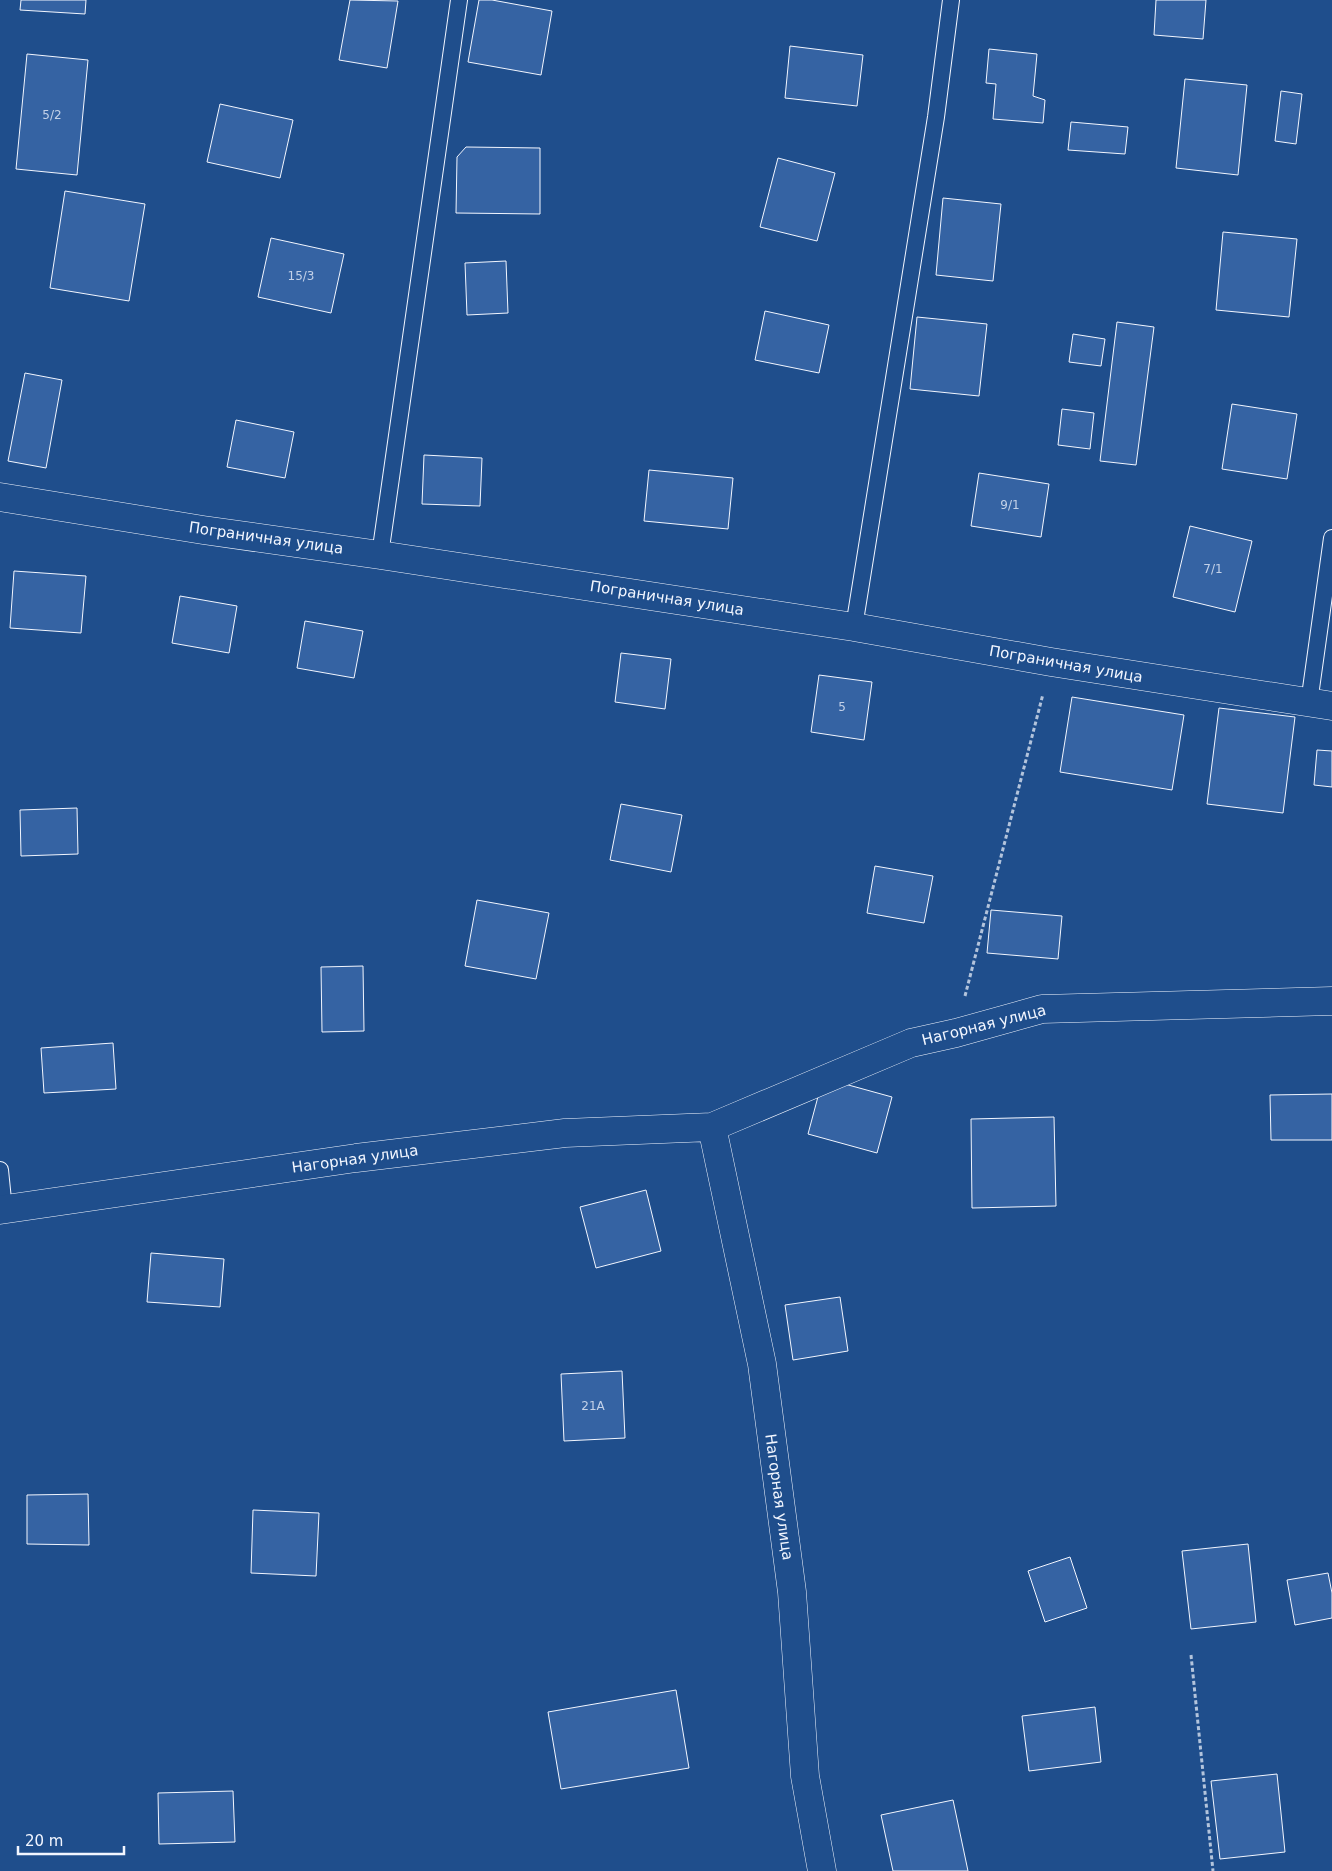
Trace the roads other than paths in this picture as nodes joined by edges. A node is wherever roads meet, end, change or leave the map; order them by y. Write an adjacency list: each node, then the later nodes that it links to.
1 (459, 0): 5 (lane)
2 (951, 0): 6 (lane)
3 (0, 497): 5 (street, Пограничная улица)
4 (1332, 538): 7 (lane)
5 (380, 555): 6 (street, Пограничная улица)
6 (854, 627): 7 (street, Пограничная улица)
7 (1320, 705)
8 (1332, 1001): 9 (street, Нагорная улица)
9 (712, 1127): 11 (street, Нагорная улица); 12 (street, Нагорная улица)
10 (0, 1170): 11 (lane)
11 (2, 1210)
12 (822, 1871)

